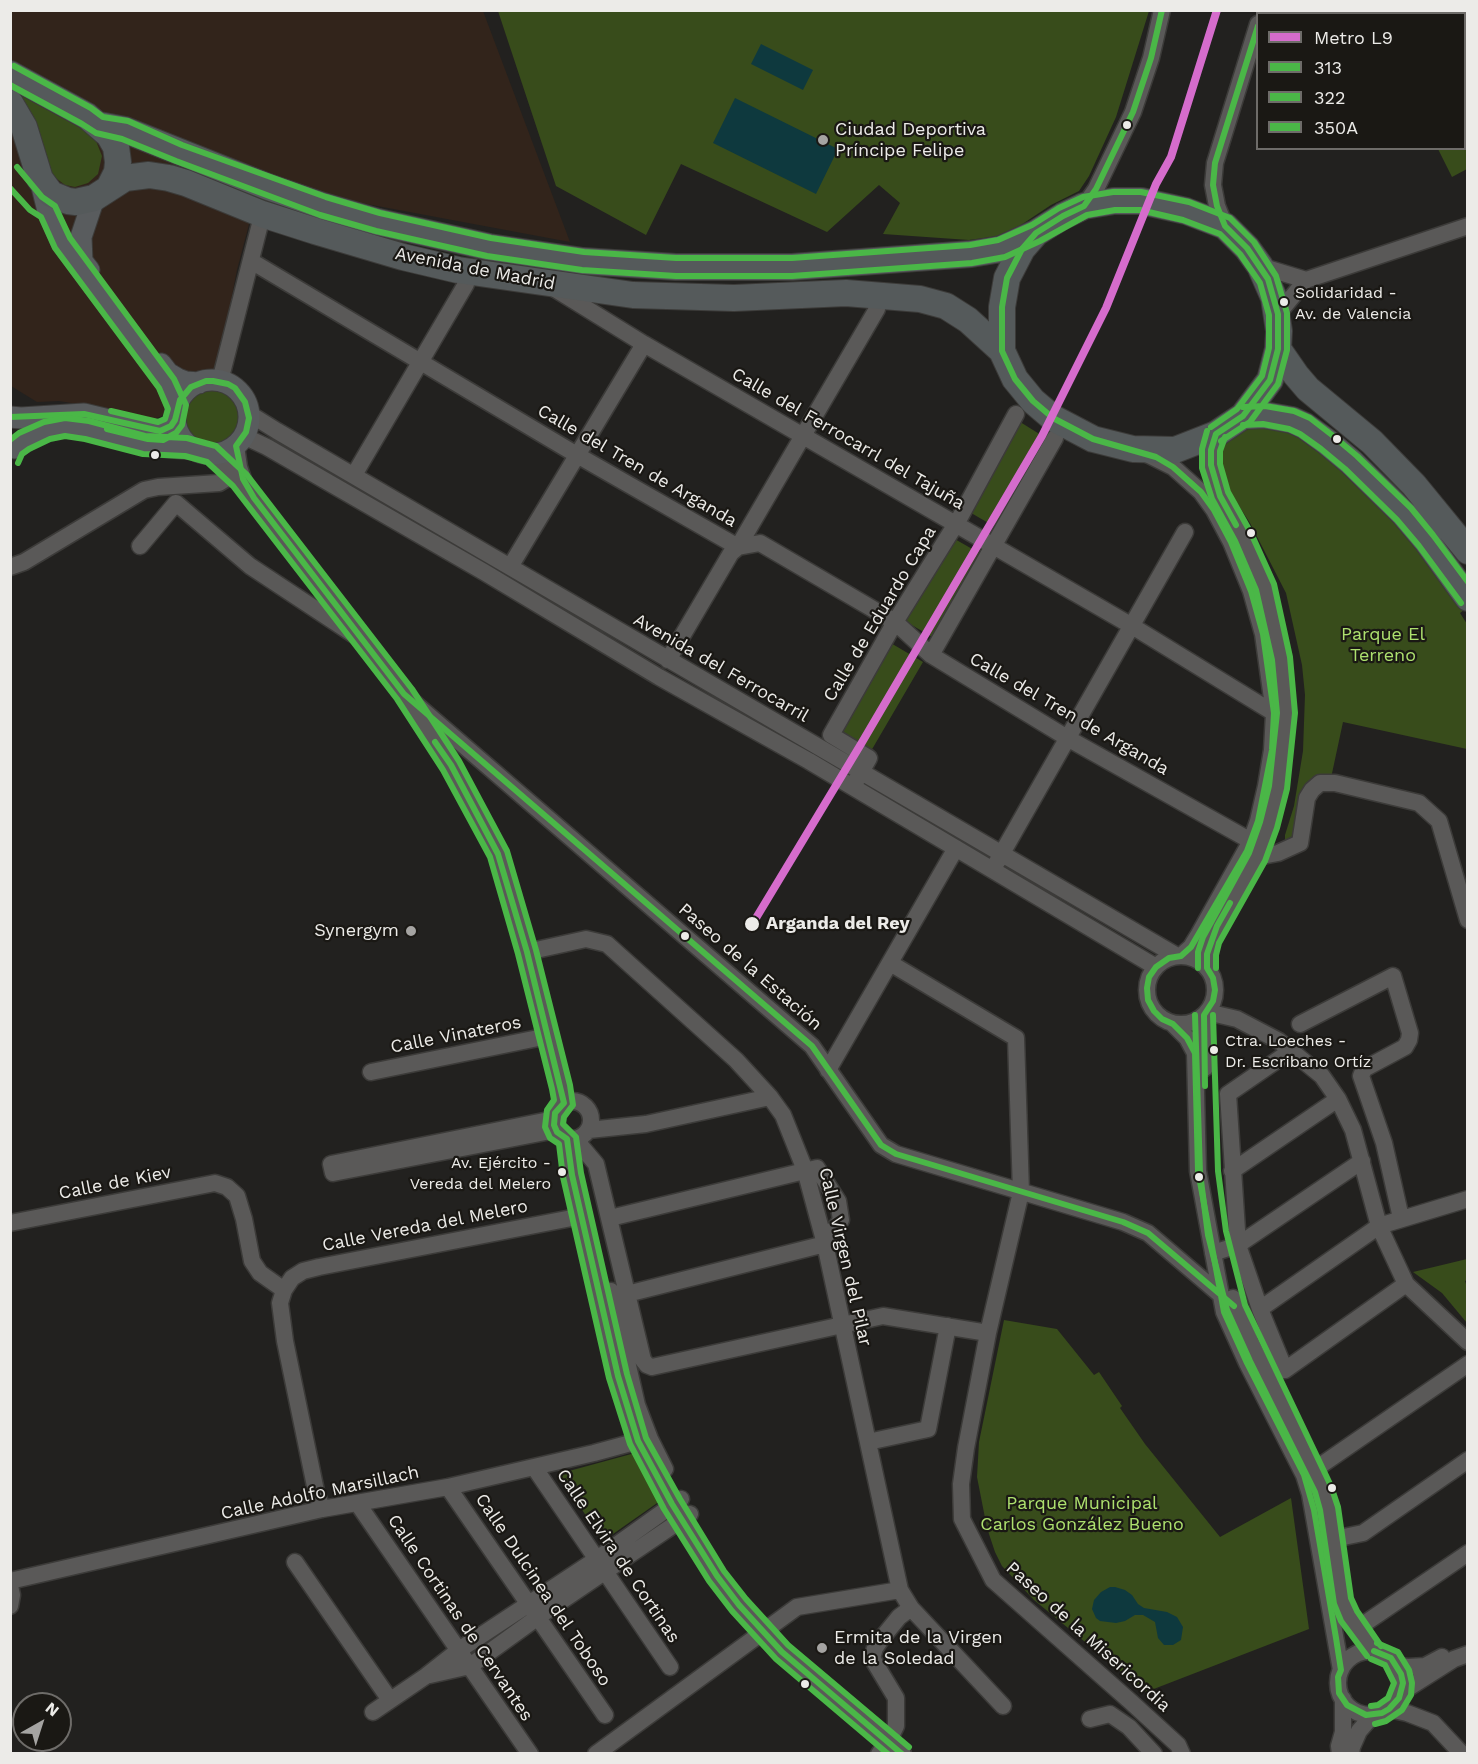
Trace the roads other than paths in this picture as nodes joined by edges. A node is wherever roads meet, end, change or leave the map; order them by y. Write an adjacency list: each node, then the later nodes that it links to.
1 (1162, 10): 8 (street)
2 (1256, 27): 10 (street)
3 (10, 74): 5 (highway, Avenida de Madrid)
4 (10, 103): 6 (highway)
5 (99, 125): 7 (highway); 12 (highway, Avenida de Madrid)
6 (40, 180): 7 (highway, Avenida de Madrid); 27 (main road)
7 (101, 193): 17 (highway, Avenida de Madrid); 25 (main road)
8 (1084, 206): 10 (highway); 12 (highway)
9 (260, 224): 13 (street)
10 (1225, 226): 14 (highway)
11 (1467, 226): 15 (street)
12 (1036, 233): 22 (highway)
13 (251, 261): 23 (street, Calle del Tren de Arganda); 24 (street)
14 (1260, 266): 15 (street); 19 (highway)
15 (1306, 280): 19 (street)
16 (466, 284): 23 (street)
17 (547, 284): 20 (street, Calle del Ferrocarrl del Tajuña); 22 (highway, Avenida de Madrid)
18 (878, 309): 33 (street)
19 (1278, 314): 21 (highway)
20 (644, 344): 33 (street, Calle del Ferrocarrl del Tajuña); 39 (street)
21 (1278, 349): 29 (highway); 48 (highway)
22 (1002, 351): 36 (highway)
23 (420, 361): 39 (street, Calle del Tren de Arganda); 41 (street)
24 (220, 381): 25 (main road); 26 (main road)
25 (199, 383): 27 (main road)
26 (248, 410): 35 (main road); 41 (street, Avenida del Ferrocarril)
27 (176, 414): 30 (main road); 37 (main road)
28 (1016, 414): 43 (street, Calle de Eduardo Capa)
29 (1243, 416): 32 (highway); 51 (highway)
30 (10, 417)
31 (10, 422): 38 (main road)
32 (1216, 434): 36 (highway); 67 (street)
33 (804, 435): 43 (street, Calle del Ferrocarrl del Tajuña); 47 (street)
34 (1055, 438): 46 (street)
35 (239, 442): 37 (main road); 42 (street); 63 (street, Avenida del Ferrocarril)
36 (1133, 449): 58 (street)
37 (202, 451): 38 (main road); 40 (street)
38 (13, 454)
39 (577, 455): 47 (street, Calle del Tren de Arganda); 50 (street)
40 (234, 474): 42 (street); 49 (street)
41 (354, 475): 50 (street, Avenida del Ferrocarril)
42 (254, 498): 54 (street)
43 (956, 524): 46 (street, Calle del Ferrocarrl del Tajuña); 52 (street, Calle de Eduardo Capa)
44 (1185, 532): 53 (street)
45 (140, 546): 54 (street)
46 (993, 546): 53 (street, Calle del Ferrocarrl del Tajuña); 55 (street)
47 (738, 547): 52 (street, Calle del Tren de Arganda); 56 (street)
48 (1467, 551)
49 (10, 567)
50 (510, 567): 56 (street, Avenida del Ferrocarril)
51 (1467, 598)
52 (895, 622): 55 (street, Calle del Tren de Arganda); 62 (street, Calle de Eduardo Capa)
53 (1133, 624): 58 (street, Calle del Ferrocarrl del Tajuña); 59 (street)
54 (361, 639): 57 (street)
55 (931, 655): 59 (street, Calle del Tren de Arganda)
56 (668, 660): 62 (street, Avenida del Ferrocarril)
57 (404, 694): 60 (street); 61 (street, Paseo de la Estación)
58 (1274, 713): 64 (street)
59 (1069, 738): 64 (street, Calle del Tren de Arganda); 66 (street)
60 (451, 765): 61 (street, Paseo de la Estación); 70 (street)
61 (489, 767): 80 (street, Paseo de la Estación)
62 (861, 771): 63 (street); 66 (street, Avenida del Ferrocarril)
63 (852, 787): 65 (street, Avenida del Ferrocarril)
64 (1251, 841): 71 (street)
65 (956, 848): 68 (street, Avenida del Ferrocarril); 72 (street)
66 (1002, 853): 68 (street); 71 (street, Avenida del Ferrocarril)
67 (1257, 857): 69 (street); 74 (street)
68 (992, 870): 73 (street, Avenida del Ferrocarril)
69 (1467, 920)
70 (527, 952): 78 (street); 82 (street, Calle Virgen del Pilar)
71 (1179, 956): 73 (street); 74 (street)
72 (890, 963): 80 (street); 89 (street, Paseo de la Misericordia)
73 (1156, 967): 76 (street)
74 (1207, 968): 75 (street)
75 (1206, 1013): 76 (street); 79 (street); 98 (street)
76 (1173, 1024): 98 (street)
77 (1300, 1024): 93 (street)
78 (548, 1036): 81 (street, Calle Vinateros); 84 (street)
79 (1292, 1050): 83 (street); 88 (street)
80 (828, 1070): 89 (street, Paseo de la Estación)
81 (371, 1072)
82 (770, 1097): 85 (street); 87 (street, Calle Virgen del Pilar)
83 (1338, 1099): 86 (street); 88 (street)
84 (564, 1103): 85 (street); 85 (street)
85 (568, 1131): 85 (street); 91 (street); 92 (street); 116 (street)
86 (1362, 1161): 95 (street); 97 (street)
87 (806, 1170): 92 (street); 96 (street, Calle Virgen del Pilar); 96 (street)
88 (1232, 1171): 97 (street)
89 (1021, 1192): 102 (street, Paseo de la Estación); 107 (street, Paseo de la Misericordia)
90 (1467, 1200): 93 (street)
91 (582, 1216): 100 (street, Calle Vereda del Melero); 110 (street)
92 (610, 1218): 101 (street)
93 (1401, 1218): 95 (street)
94 (10, 1223): 100 (street, Calle de Kiev)
95 (1379, 1226): 99 (street); 104 (street)
96 (824, 1239): 101 (street); 105 (street, Calle Virgen del Pilar)
97 (1239, 1245): 98 (street); 104 (street)
98 (1217, 1251): 102 (street); 103 (street)
99 (1406, 1284): 104 (street); 108 (street)
100 (284, 1290): 118 (street)
101 (627, 1294): 105 (street)
102 (1220, 1294): 103 (street, Paseo de la Estación); 139 (street)
103 (1236, 1308): 114 (street)
104 (1260, 1309)
105 (841, 1324): 106 (street); 111 (street, Calle Virgen del Pilar)
106 (948, 1326): 107 (street); 111 (street)
107 (988, 1333): 155 (street, Paseo de la Misericordia)
108 (1467, 1342)
109 (1467, 1364): 114 (street)
110 (638, 1441): 113 (street, Calle Adolfo Marsillach); 116 (street)
111 (868, 1442): 126 (street, Calle Virgen del Pilar)
112 (1467, 1460): 120 (street)
113 (534, 1467): 115 (street, Calle Adolfo Marsillach); 123 (street, Calle Elvira de Cortinas)
114 (1314, 1470): 120 (street)
115 (448, 1487): 117 (street, Calle Adolfo Marsillach); 129 (street, Calle Dulcinea del Toboso)
116 (677, 1502): 119 (street); 123 (street)
117 (358, 1504): 118 (street, Calle Adolfo Marsillach); 133 (street, Calle Cortinas de Cervantes)
118 (322, 1509): 124 (street, Calle Adolfo Marsillach)
119 (686, 1517): 123 (street); 131 (street)
120 (1334, 1539): 130 (street)
121 (1467, 1553): 130 (street)
122 (295, 1562): 142 (street)
123 (601, 1565): 129 (street); 138 (street, Calle Elvira de Cortinas)
124 (10, 1581)
125 (10, 1586): 127 (street)
126 (900, 1590): 128 (street, Calle Virgen del Pilar); 131 (street)
127 (10, 1606)
128 (911, 1608): 144 (street, Calle Virgen del Pilar); 150 (street)
129 (533, 1610): 133 (street); 136 (street); 147 (street, Calle Dulcinea del Toboso)
130 (1358, 1628): 134 (street)
131 (763, 1631): 150 (street); 152 (street)
132 (1467, 1645): 137 (street)
133 (459, 1650): 136 (street, Calle Cortinas de Cervantes); 140 (street)
134 (1374, 1651): 137 (street); 139 (street)
135 (1467, 1654): 141 (street)
136 (470, 1666): 140 (street); 151 (street, Calle Cortinas de Cervantes)
137 (1398, 1666): 141 (street)
138 (670, 1667)
139 (1341, 1670): 143 (street)
140 (426, 1676): 142 (street)
141 (1402, 1692): 145 (street)
142 (390, 1700): 146 (street)
143 (1343, 1700): 148 (street); 156 (street)
144 (1003, 1706)
145 (1389, 1709): 148 (street); 158 (street)
146 (373, 1712)
147 (605, 1715)
148 (1373, 1715): 157 (street)
149 (1090, 1719): 154 (street)
150 (883, 1748): 153 (street)
151 (530, 1754)
152 (596, 1754)
153 (903, 1754)
154 (1154, 1754)
155 (1182, 1754)
156 (1340, 1754)
157 (1352, 1754)
158 (1462, 1754)

